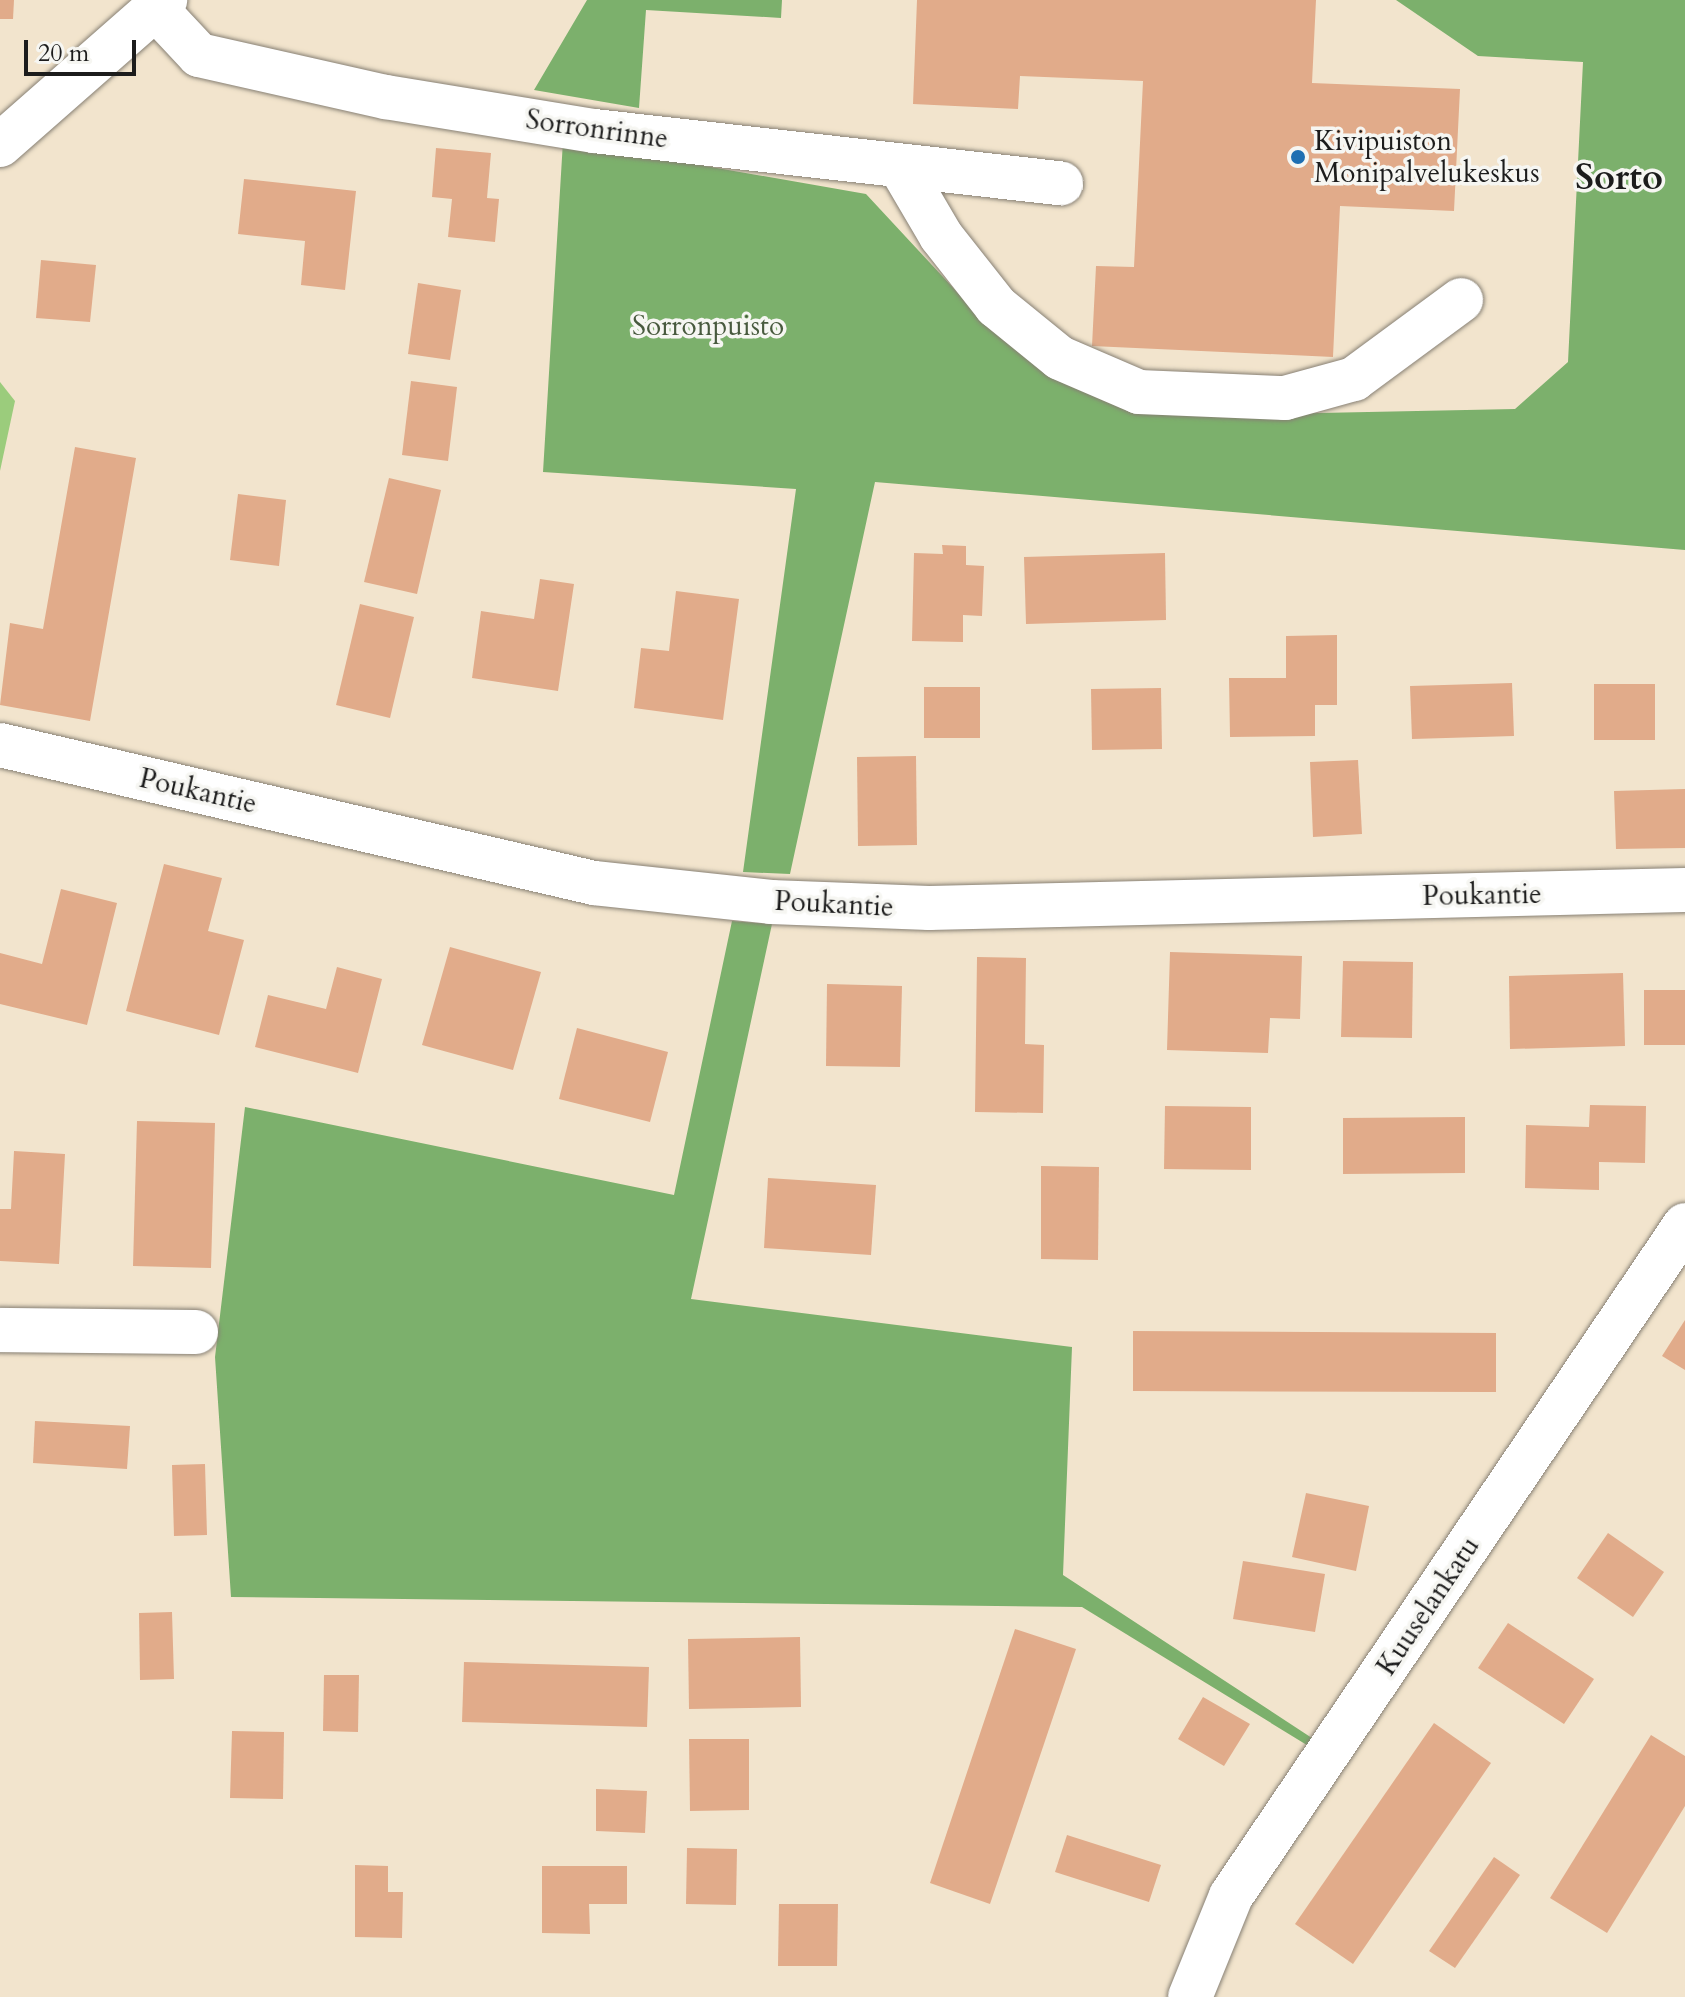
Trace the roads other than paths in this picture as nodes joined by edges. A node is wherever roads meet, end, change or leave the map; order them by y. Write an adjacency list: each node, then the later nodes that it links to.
1 (160, 5): 2 (street); 3 (street, Sorronrinne)
2 (0, 145)
3 (900, 166): 4 (street, Sorronrinne); 5 (street)
4 (1061, 183)
5 (1461, 300)
6 (0, 745): 7 (street, Poukantie)
7 (1685, 890)
8 (1682, 1239): 11 (street, Kuuselankatu)
9 (0, 1330): 10 (street)
10 (196, 1332)
11 (1190, 1997)

